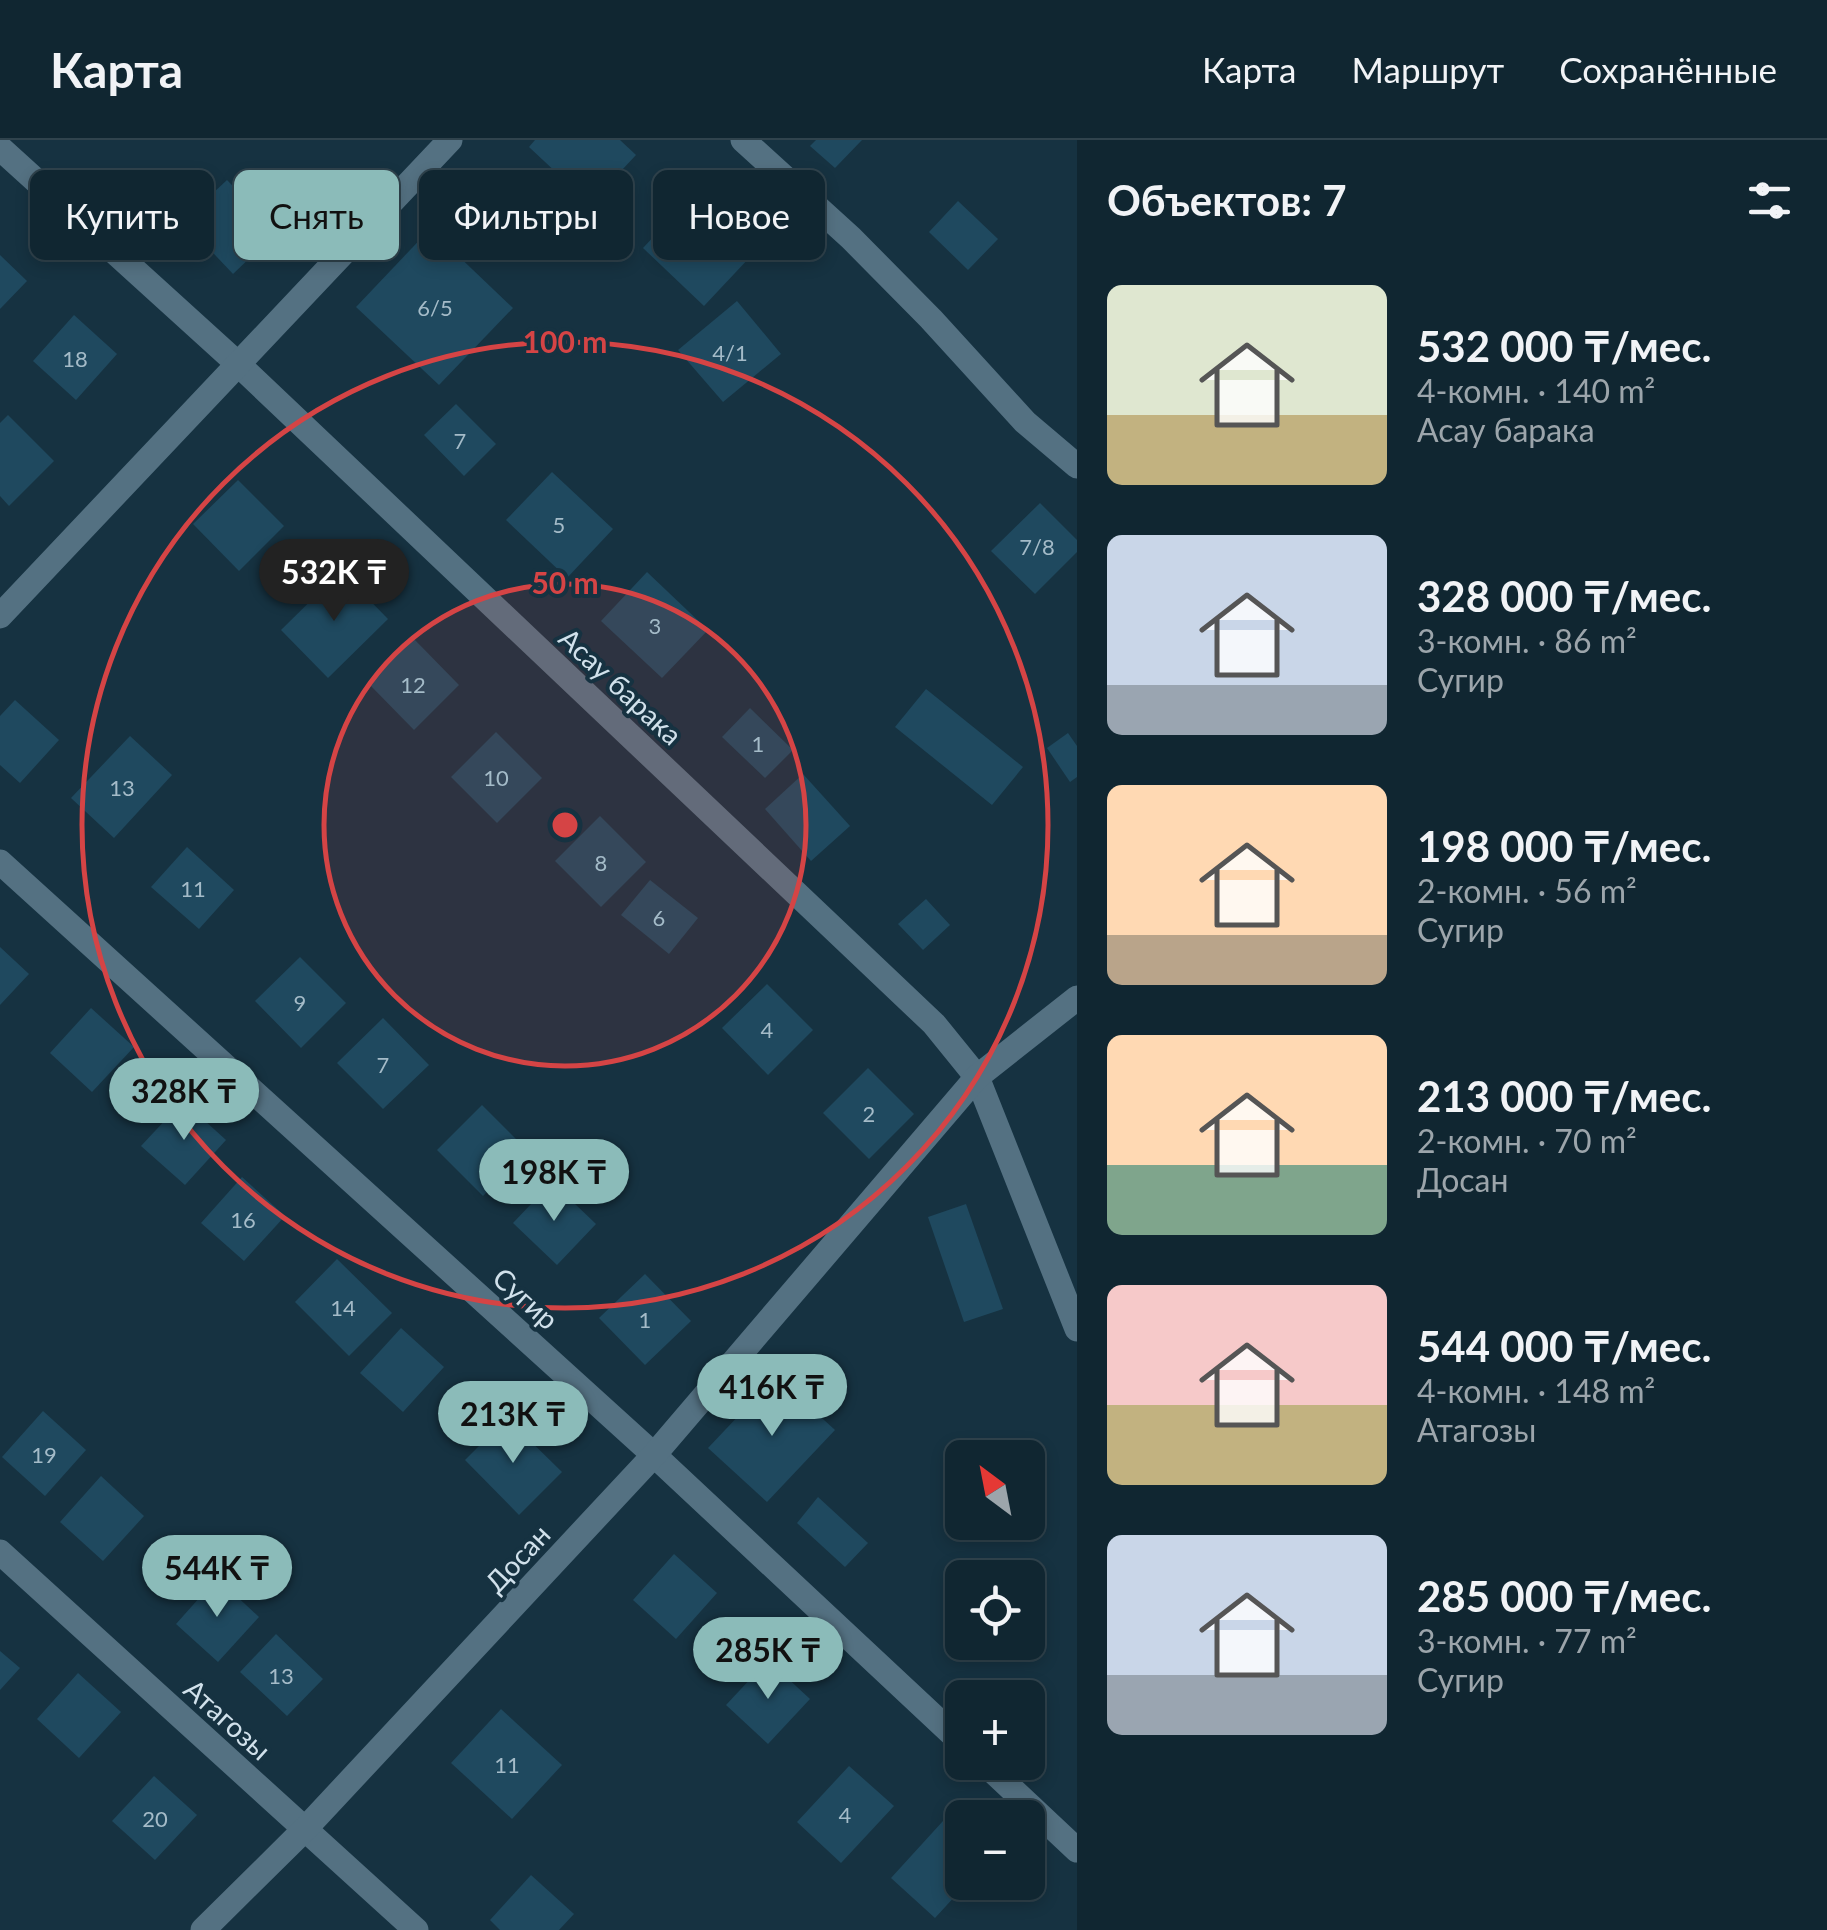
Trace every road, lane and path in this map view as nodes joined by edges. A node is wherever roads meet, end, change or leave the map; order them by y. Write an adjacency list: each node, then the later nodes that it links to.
1 (450, 140): 4 (street)
2 (743, 140): 5 (street)
3 (0, 148): 4 (street, Асау барака)
4 (238, 364): 6 (street); 9 (street, Асау барака)
5 (1077, 466)
6 (0, 616)
7 (0, 862): 11 (street, Сугир)
8 (1077, 998): 9 (street, Досан)
9 (977, 1076): 10 (street, Асау барака); 11 (street, Досан)
10 (1077, 1328)
11 (654, 1455): 13 (street, Сугир); 15 (street, Досан)
12 (0, 1552): 15 (street, Атагозы)
13 (945, 1727)
14 (1002, 1780): 16 (street)
15 (305, 1828): 17 (street, Досан); 18 (street, Атагозы)
16 (1077, 1850)
17 (203, 1930)
18 (416, 1930)

